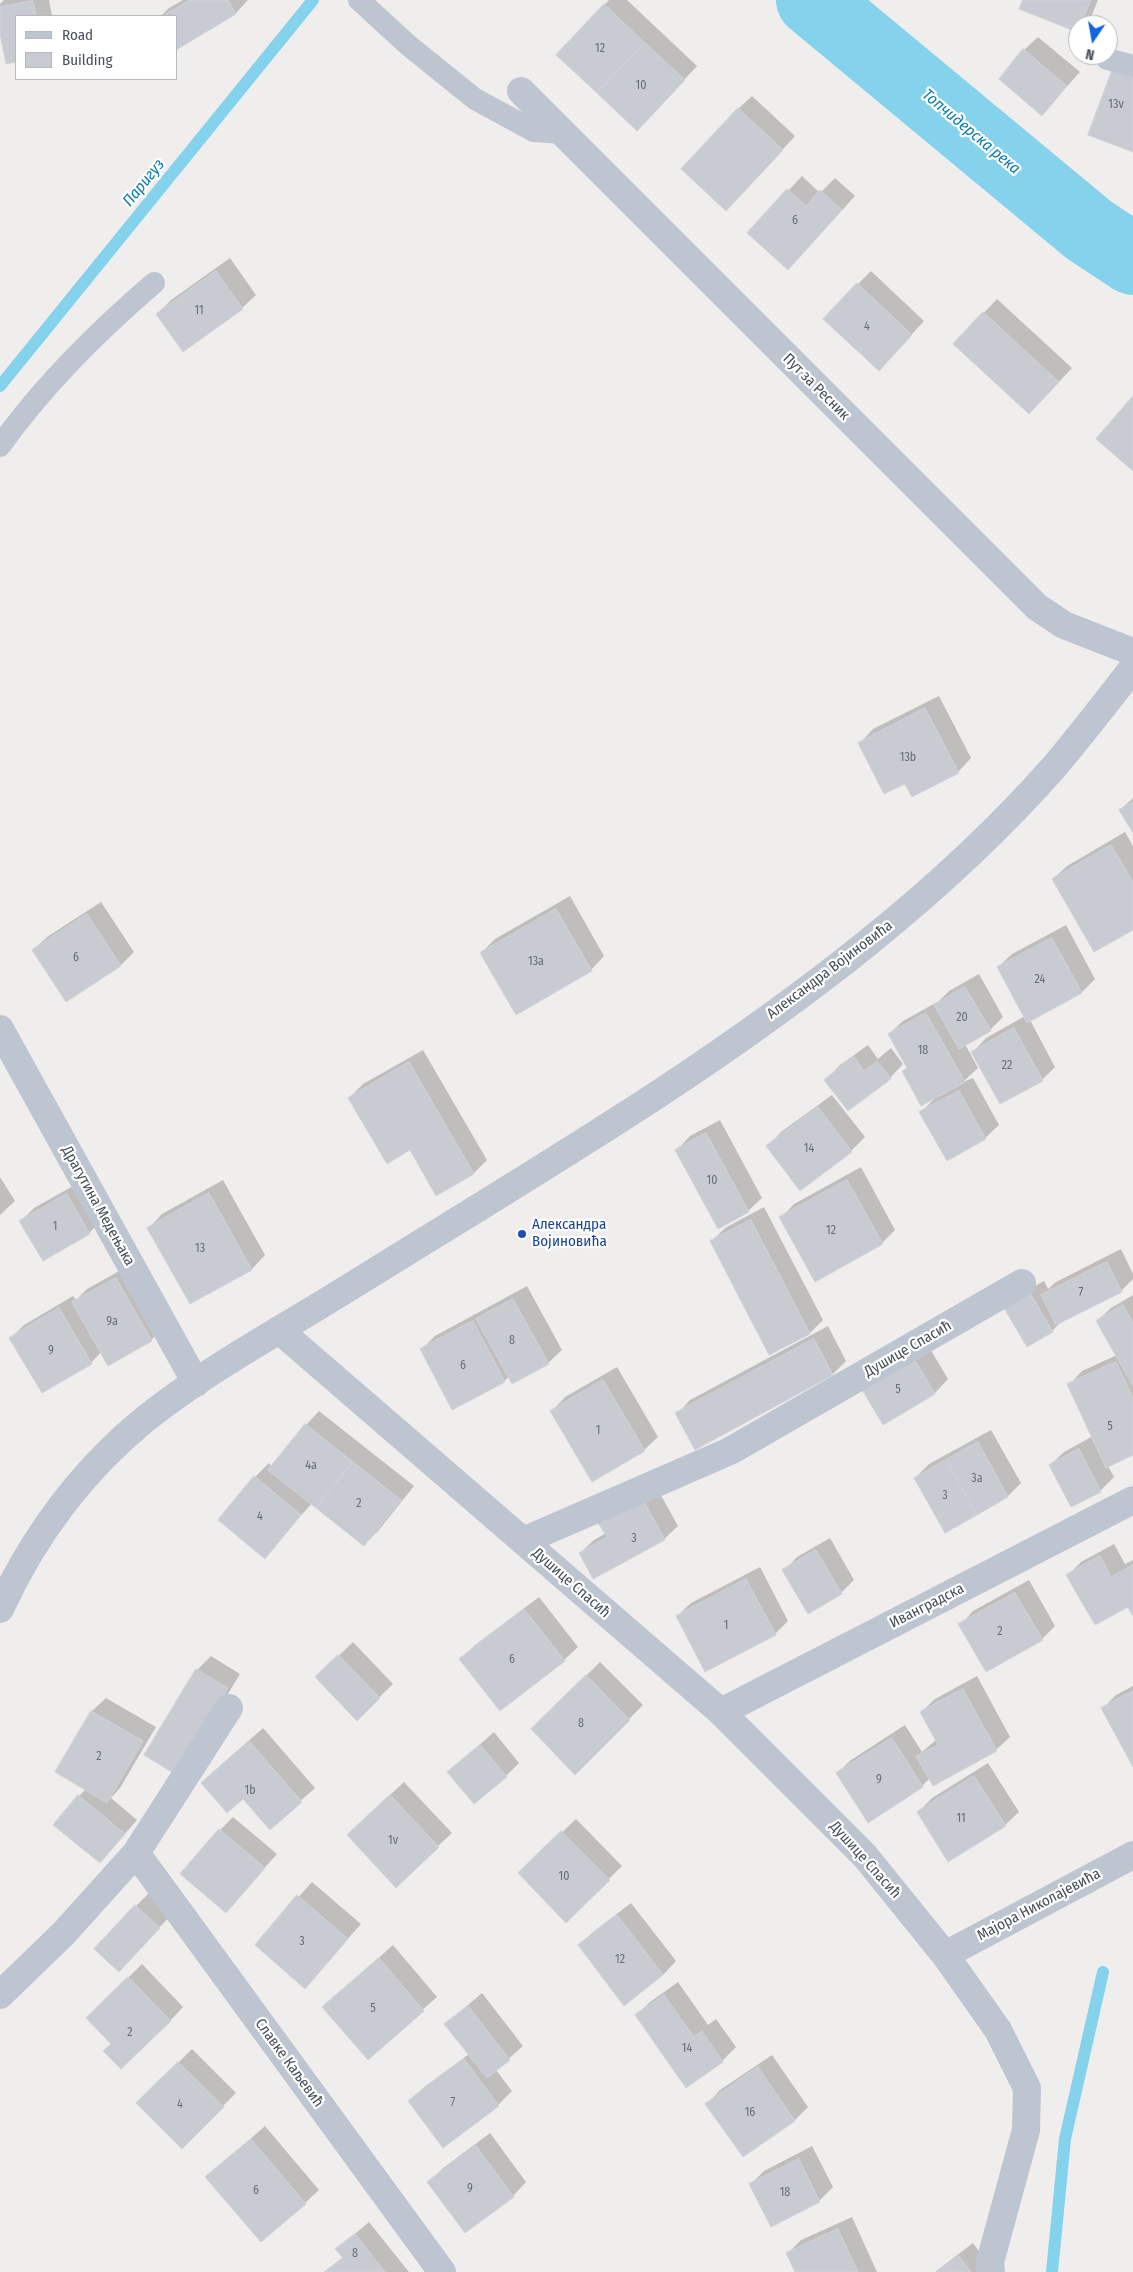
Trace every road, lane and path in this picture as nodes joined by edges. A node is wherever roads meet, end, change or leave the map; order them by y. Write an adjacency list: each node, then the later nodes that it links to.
1 (359, 0): 5 (lane)
2 (1118, 62): 3 (lane)
3 (1133, 66)
4 (520, 91): 5 (street, Пут за Ресник)
5 (562, 133): 8 (street, Пут за Ресник)
6 (154, 283): 7 (lane)
7 (0, 446)
8 (1133, 652)
9 (1133, 668): 12 (street, Александра Војиновића)
10 (0, 1029): 13 (street, Драгутина Медењака)
11 (1022, 1283): 15 (street, Душице Спасић)
12 (279, 1330): 13 (street, Александра Војиновића); 15 (street, Душице Спасић)
13 (196, 1382): 16 (street, Александра Војиновића)
14 (1133, 1500): 18 (street, Иванградска)
15 (522, 1540): 18 (street, Душице Спасић)
16 (0, 1609)
17 (229, 1708): 19 (street)
18 (721, 1712): 21 (street, Душице Спасић)
19 (136, 1853): 22 (street); 23 (street, Славке Каљевић)
20 (1133, 1855): 21 (street, Мајора Николајевића)
21 (945, 1955): 24 (street, Душице Спасић)
22 (0, 1994)
23 (442, 2272)
24 (991, 2272)

